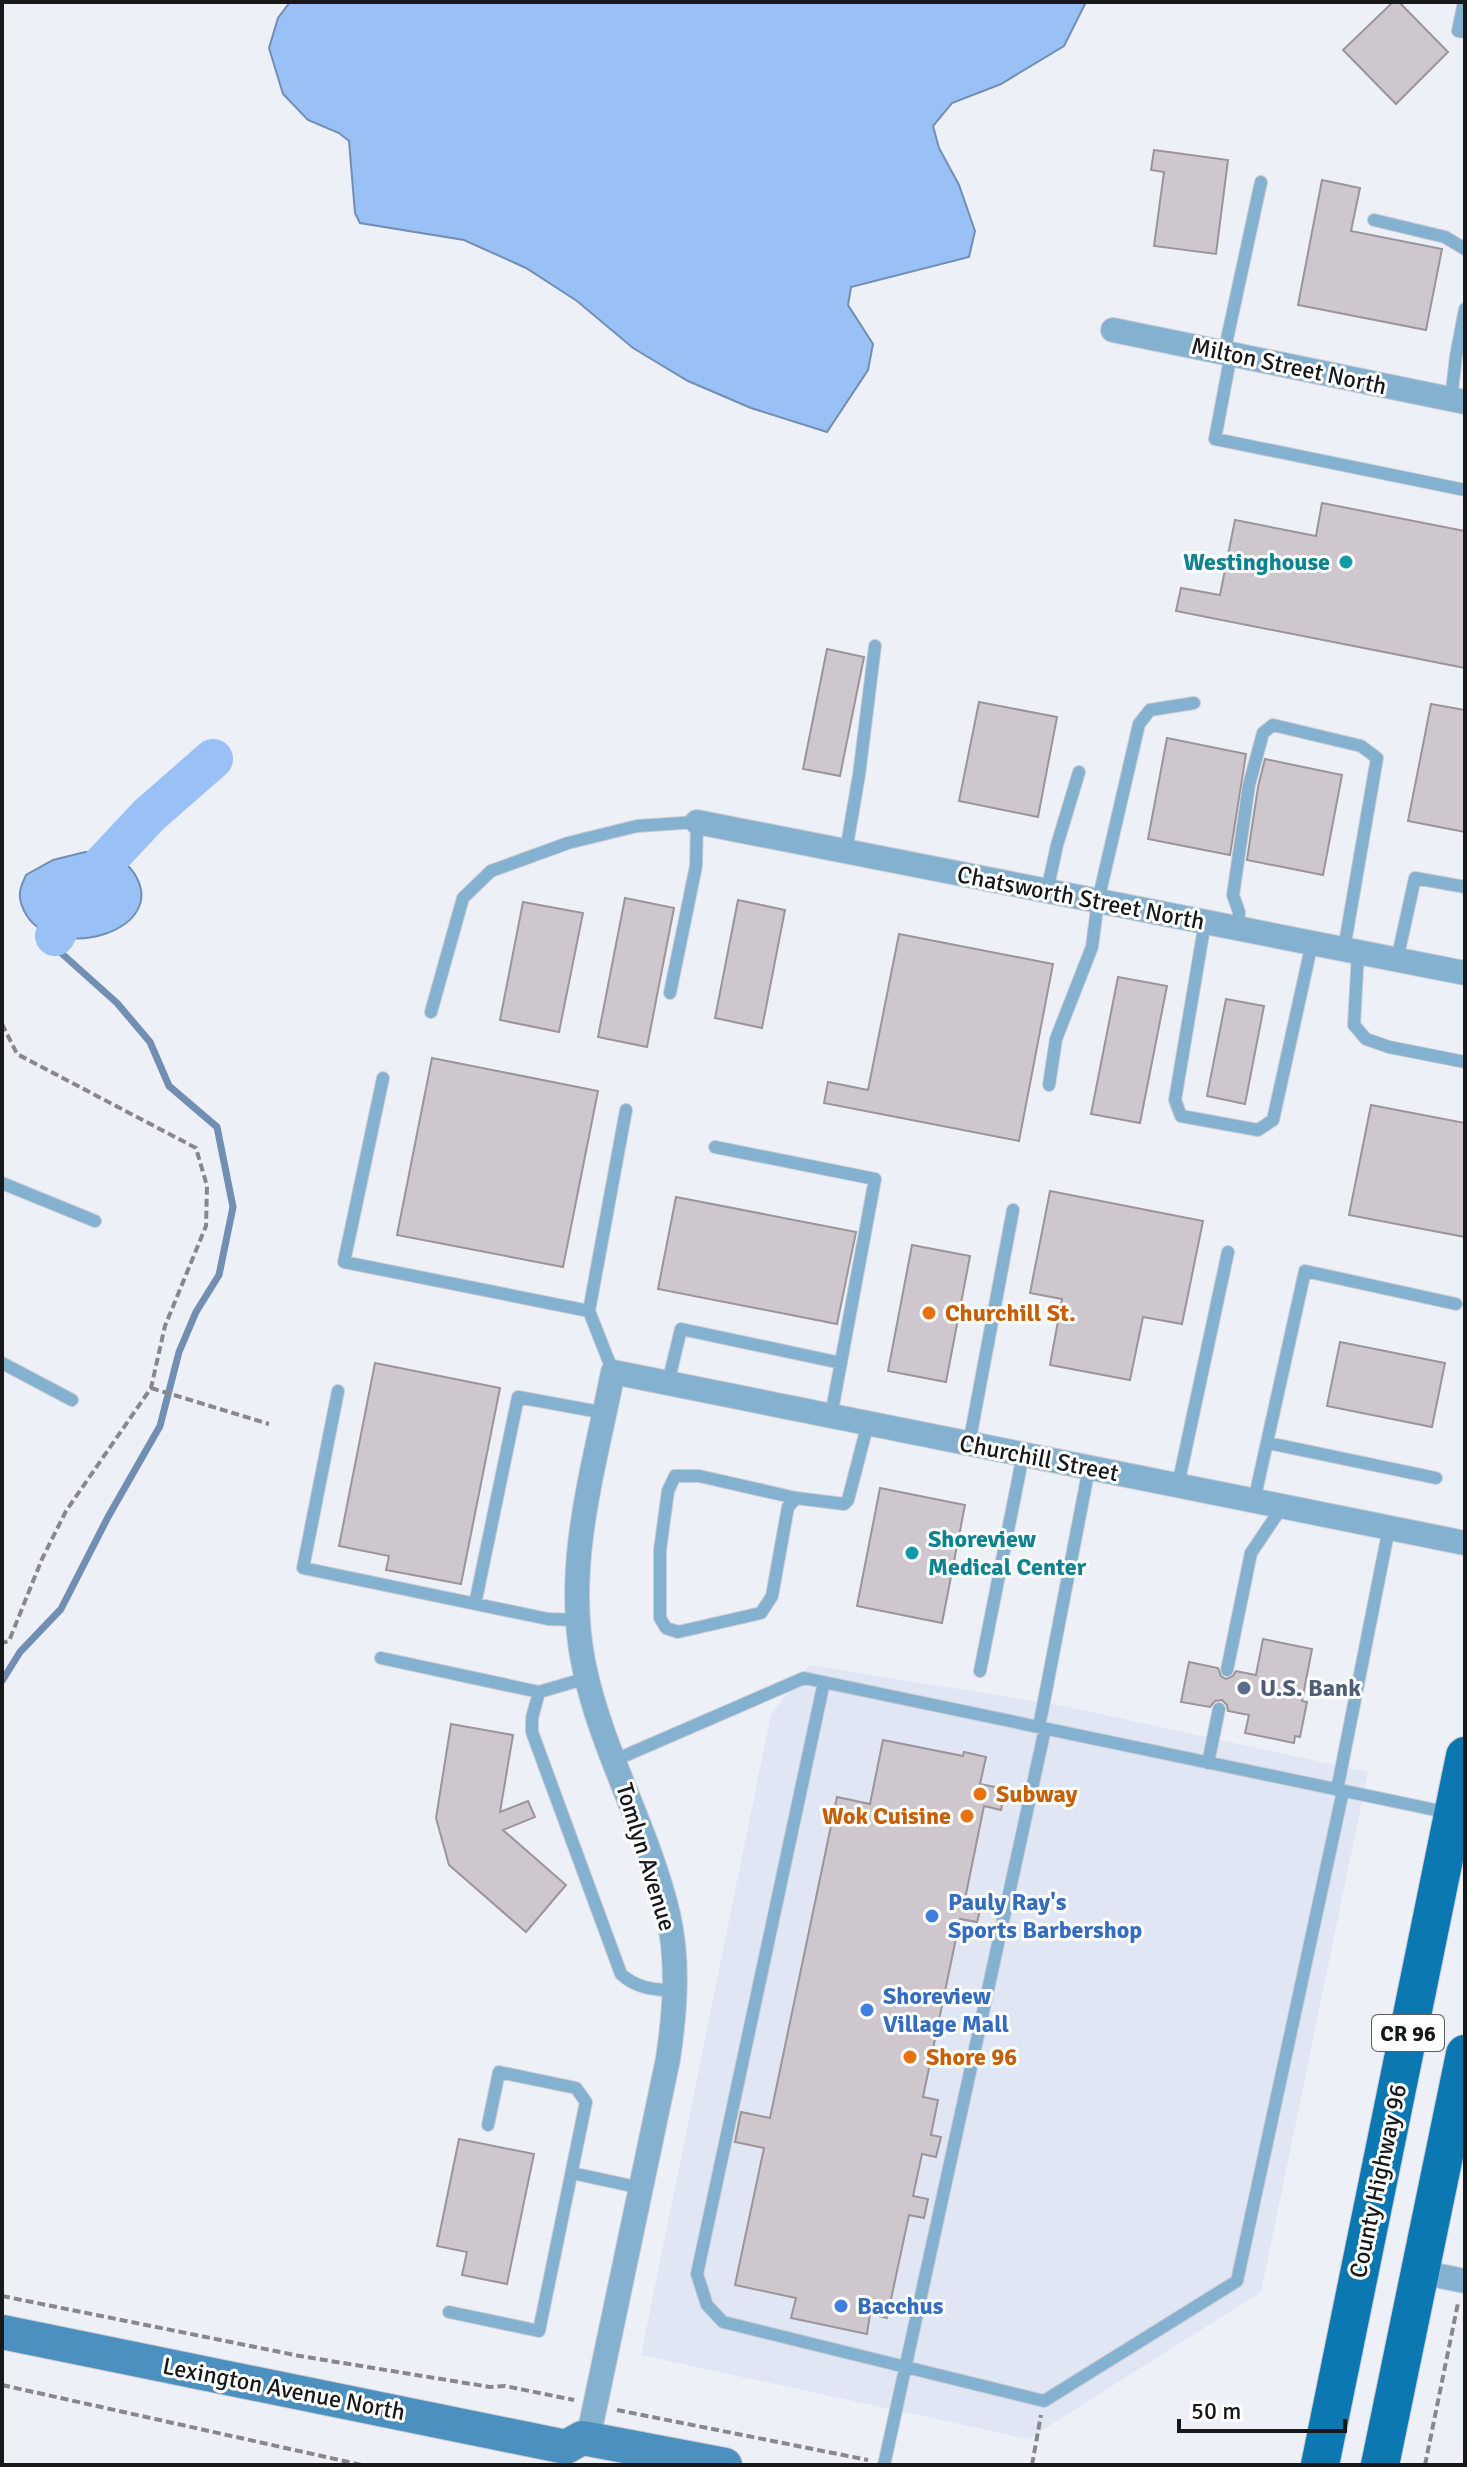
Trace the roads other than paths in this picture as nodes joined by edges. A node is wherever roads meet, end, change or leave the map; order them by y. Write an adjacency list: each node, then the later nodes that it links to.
1 (1464, 2): 2 (lane)
2 (1465, 32)
3 (1261, 182): 8 (lane)
4 (1374, 220): 5 (lane)
5 (1465, 249)
6 (1465, 309): 9 (lane)
7 (1113, 330): 8 (street, Milton Street North)
8 (1228, 353): 9 (street, Milton Street North); 10 (lane)
9 (1458, 400)
10 (1465, 490)
11 (875, 646): 15 (lane)
12 (1194, 703): 18 (lane)
13 (1079, 772): 17 (lane)
14 (697, 822): 15 (street, Chatsworth Street North); 25 (lane); 26 (lane)
15 (846, 851): 17 (street, Chatsworth Street North)
16 (1465, 887): 23 (lane)
17 (1047, 891): 18 (street, Chatsworth Street North)
18 (1098, 901): 19 (street, Chatsworth Street North); 29 (lane)
19 (1205, 922): 20 (street, Chatsworth Street North); 21 (lane)
20 (1238, 929): 21 (street, Chatsworth Street North); 22 (lane)
21 (1312, 943): 22 (street, Chatsworth Street North)
22 (1351, 951): 23 (street, Chatsworth Street North); 27 (lane)
23 (1397, 960): 24 (street, Chatsworth Street North)
24 (1465, 973)
25 (670, 993)
26 (431, 1012)
27 (1465, 1062)
28 (383, 1078): 37 (lane)
29 (1049, 1085)
30 (626, 1110): 37 (lane)
31 (715, 1147): 39 (lane)
32 (2, 1183): 34 (lane)
33 (1013, 1210): 48 (lane)
34 (95, 1221)
35 (1228, 1252): 52 (lane)
36 (1456, 1304): 47 (lane)
37 (589, 1311): 40 (lane)
38 (2, 1363): 43 (lane)
39 (841, 1363): 41 (lane); 45 (lane)
40 (613, 1372): 41 (street, Churchill Street); 44 (street, Tomlyn Avenue)
41 (668, 1383): 45 (street, Churchill Street)
42 (338, 1391): 58 (lane)
43 (72, 1400)
44 (605, 1413): 58 (lane); 59 (street, Tomlyn Avenue)
45 (831, 1416): 46 (street, Churchill Street)
46 (868, 1423): 48 (street, Churchill Street); 53 (lane)
47 (1268, 1443): 51 (lane); 54 (lane)
48 (969, 1444): 49 (street, Churchill Street)
49 (1023, 1455): 50 (street, Churchill Street); 62 (lane)
50 (1089, 1468): 52 (street, Churchill Street); 67 (lane)
51 (1436, 1478)
52 (1178, 1485): 54 (street, Churchill Street)
53 (796, 1498): 53 (lane)
54 (1254, 1501): 55 (street, Churchill Street)
55 (1282, 1507): 56 (street, Churchill Street); 61 (lane)
56 (1389, 1528): 57 (street, Churchill Street); 71 (lane)
57 (1465, 1543)
58 (475, 1604): 59 (lane)
59 (577, 1620): 63 (street, Tomlyn Avenue)
60 (381, 1658): 65 (lane)
61 (1227, 1670)
62 (980, 1671)
63 (587, 1678): 65 (lane); 69 (street, Tomlyn Avenue)
64 (824, 1682): 67 (lane); 69 (lane); 82 (lane)
65 (539, 1692): 73 (lane)
66 (1219, 1709): 70 (lane)
67 (1042, 1728): 70 (lane); 82 (lane)
68 (1465, 1756): 72 (main road, County Highway 96 / CR 96)
69 (615, 1760): 73 (street, Tomlyn Avenue)
70 (1208, 1763): 71 (lane)
71 (1340, 1791): 72 (lane); 82 (lane)
72 (1453, 1814): 86 (main road, County Highway 96 / CR 96)
73 (675, 1991): 77 (street, Tomlyn Avenue)
74 (1465, 2054): 78 (main road, CR 96)
75 (488, 2125): 76 (lane)
76 (572, 2173): 77 (lane); 80 (lane)
77 (641, 2188): 83 (street, Tomlyn Avenue)
78 (1420, 2272): 79 (street); 87 (main road, CR 96)
79 (1462, 2292)
80 (449, 2312)
81 (2, 2332): 83 (main road, Lexington Avenue North)
82 (904, 2368): 85 (lane)
83 (576, 2450): 84 (main road, Lexington Avenue North)
84 (725, 2465)
85 (884, 2465)
86 (1320, 2465)
87 (1380, 2465)

